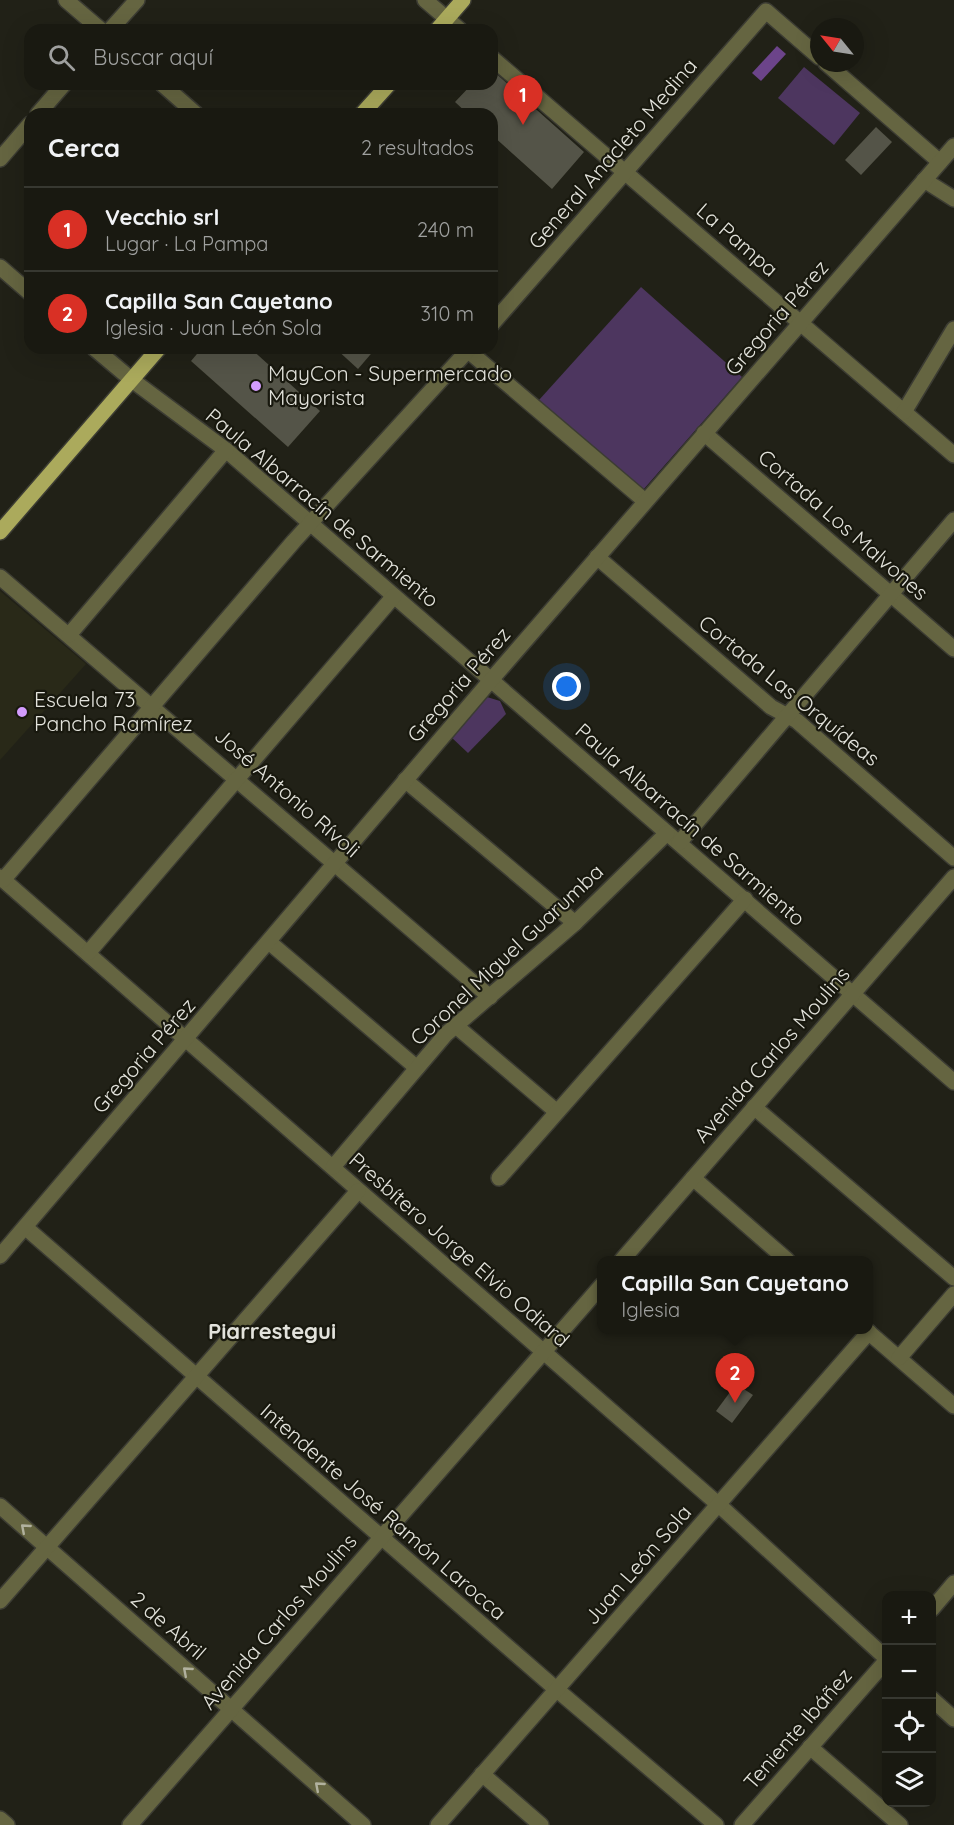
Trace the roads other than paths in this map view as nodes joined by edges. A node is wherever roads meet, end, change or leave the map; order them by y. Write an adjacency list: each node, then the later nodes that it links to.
1 (66, 0): 5 (street)
2 (137, 0): 6 (street)
3 (425, 0): 7 (street)
4 (463, 0): 7 (main road)
5 (94, 24)
6 (115, 24)
7 (442, 24)
8 (810, 49): 21 (street, General Anacleto Medina)
9 (498, 63): 21 (street, La Pampa)
10 (836, 72): 20 (street)
11 (59, 90): 14 (street)
12 (169, 90): 15 (street)
13 (384, 90): 16 (main road)
14 (43, 108)
15 (189, 108)
16 (367, 108)
17 (24, 131): 19 (street)
18 (954, 146): 20 (street, Gregoria Pérez)
19 (0, 159)
20 (940, 162): 22 (street, Gregoria Pérez)
21 (626, 172): 26 (street, General Anacleto Medina); 27 (street, La Pampa)
22 (924, 180): 23 (street); 27 (street, Gregoria Pérez)
23 (954, 199)
24 (0, 267): 25 (street)
25 (24, 288)
26 (498, 317)
27 (801, 323): 34 (street, La Pampa); 35 (street, Gregoria Pérez)
28 (954, 328): 34 (street)
29 (101, 354): 33 (street, Paula Albarracín de Sarmiento)
30 (154, 354): 33 (main road)
31 (463, 354): 40 (street)
32 (474, 354): 38 (street)
33 (132, 380): 36 (street, Paula Albarracín de Sarmiento); 41 (main road)
34 (904, 412): 37 (street, La Pampa)
35 (704, 433): 38 (street, Gregoria Pérez); 44 (street, Cortada Los Malvones)
36 (226, 450): 40 (street, Paula Albarracín de Sarmiento); 46 (street)
37 (954, 455)
38 (645, 501): 42 (street, Gregoria Pérez)
39 (954, 520): 44 (street, Coronel Miguel Guarumba)
40 (311, 522): 45 (street, Paula Albarracín de Sarmiento); 49 (street)
41 (0, 532)
42 (597, 557): 48 (street, Gregoria Pérez); 50 (street, Cortada Las Orquídeas)
43 (0, 577): 46 (street, José Antonio Rívoli)
44 (891, 595): 47 (street, Cortada Los Malvones); 50 (street, Coronel Miguel Guarumba)
45 (394, 596): 48 (street, Paula Albarracín de Sarmiento); 51 (street)
46 (69, 635): 49 (street, José Antonio Rívoli)
47 (954, 649)
48 (491, 680): 52 (street, Gregoria Pérez); 53 (street, Paula Albarracín de Sarmiento)
49 (153, 706): 51 (street, José Antonio Rívoli); 56 (street)
50 (788, 716): 53 (street, Coronel Miguel Guarumba); 54 (street, Cortada Las Orquídeas)
51 (237, 779): 55 (street, José Antonio Rívoli); 61 (street)
52 (405, 780): 55 (street, Gregoria Pérez); 59 (street)
53 (673, 838): 58 (street, Paula Albarracín de Sarmiento); 59 (street, Coronel Miguel Guarumba)
54 (954, 858)
55 (336, 863): 60 (street, Gregoria Pérez); 63 (street, José Antonio Rívoli)
56 (2, 878): 61 (street, Presbítero Jorge Elvio Odiard)
57 (954, 878): 62 (street, Avenida Carlos Moulins)
58 (744, 899): 62 (street, Paula Albarracín de Sarmiento); 69 (street)
59 (575, 923): 63 (street, Coronel Miguel Guarumba)
60 (269, 942): 65 (street, Gregoria Pérez); 66 (street)
61 (88, 953): 65 (street, Presbítero Jorge Elvio Odiard)
62 (853, 994): 67 (street, Paula Albarracín de Sarmiento); 68 (street, Avenida Carlos Moulins)
63 (490, 997): 64 (street, Coronel Miguel Guarumba)
64 (456, 1026): 66 (street, Coronel Miguel Guarumba); 69 (street)
65 (186, 1039): 70 (street, Presbítero Jorge Elvio Odiard); 74 (street, Gregoria Pérez)
66 (417, 1068): 70 (street, Coronel Miguel Guarumba)
67 (952, 1076)
68 (754, 1107): 72 (street, Avenida Carlos Moulins); 78 (street)
69 (557, 1112): 71 (street)
70 (333, 1167): 73 (street, Presbítero Jorge Elvio Odiard)
71 (499, 1178)
72 (693, 1178): 76 (street, Avenida Carlos Moulins); 77 (street)
73 (358, 1191): 83 (street, Presbítero Jorge Elvio Odiard); 85 (street)
74 (25, 1227): 75 (street, Gregoria Pérez); 85 (street, Intendente José Ramón Larocca)
75 (0, 1256)
76 (625, 1256)
77 (782, 1256)
78 (954, 1278)
79 (597, 1291): 83 (street, Avenida Carlos Moulins)
80 (954, 1294): 84 (street)
81 (864, 1334): 87 (street, Juan León Sola)
82 (871, 1334): 84 (street)
83 (544, 1352): 87 (street, Presbítero Jorge Elvio Odiard); 89 (street, Avenida Carlos Moulins)
84 (899, 1358): 86 (street)
85 (196, 1377): 89 (street, Intendente José Ramón Larocca); 90 (street)
86 (954, 1406)
87 (719, 1505): 94 (street, Presbítero Jorge Elvio Odiard); 96 (street, Juan León Sola)
88 (0, 1506): 90 (street, 2 de Abril, one-way to 88)
89 (381, 1537): 96 (street, Intendente José Ramón Larocca); 98 (street, Avenida Carlos Moulins)
90 (47, 1548): 92 (street); 98 (street, 2 de Abril, one-way to 90)
91 (954, 1583): 93 (street)
92 (0, 1601)
93 (936, 1604)
94 (882, 1656)
95 (882, 1665): 100 (street, Teniente Ibáñez)
96 (556, 1689): 101 (street, Juan León Sola); 108 (street, Intendente José Ramón Larocca)
97 (936, 1703): 99 (street)
98 (231, 1709): 104 (street, Avenida Carlos Moulins); 105 (street, 2 de Abril, one-way to 98)
99 (954, 1719)
100 (810, 1747): 109 (street, Teniente Ibáñez); 110 (street)
101 (482, 1774): 106 (street, Juan León Sola); 107 (street)
102 (0, 1819): 103 (street)
103 (7, 1825)
104 (130, 1825)
105 (363, 1825)
106 (438, 1825)
107 (541, 1825)
108 (716, 1825)
109 (742, 1825)
110 (900, 1825)

